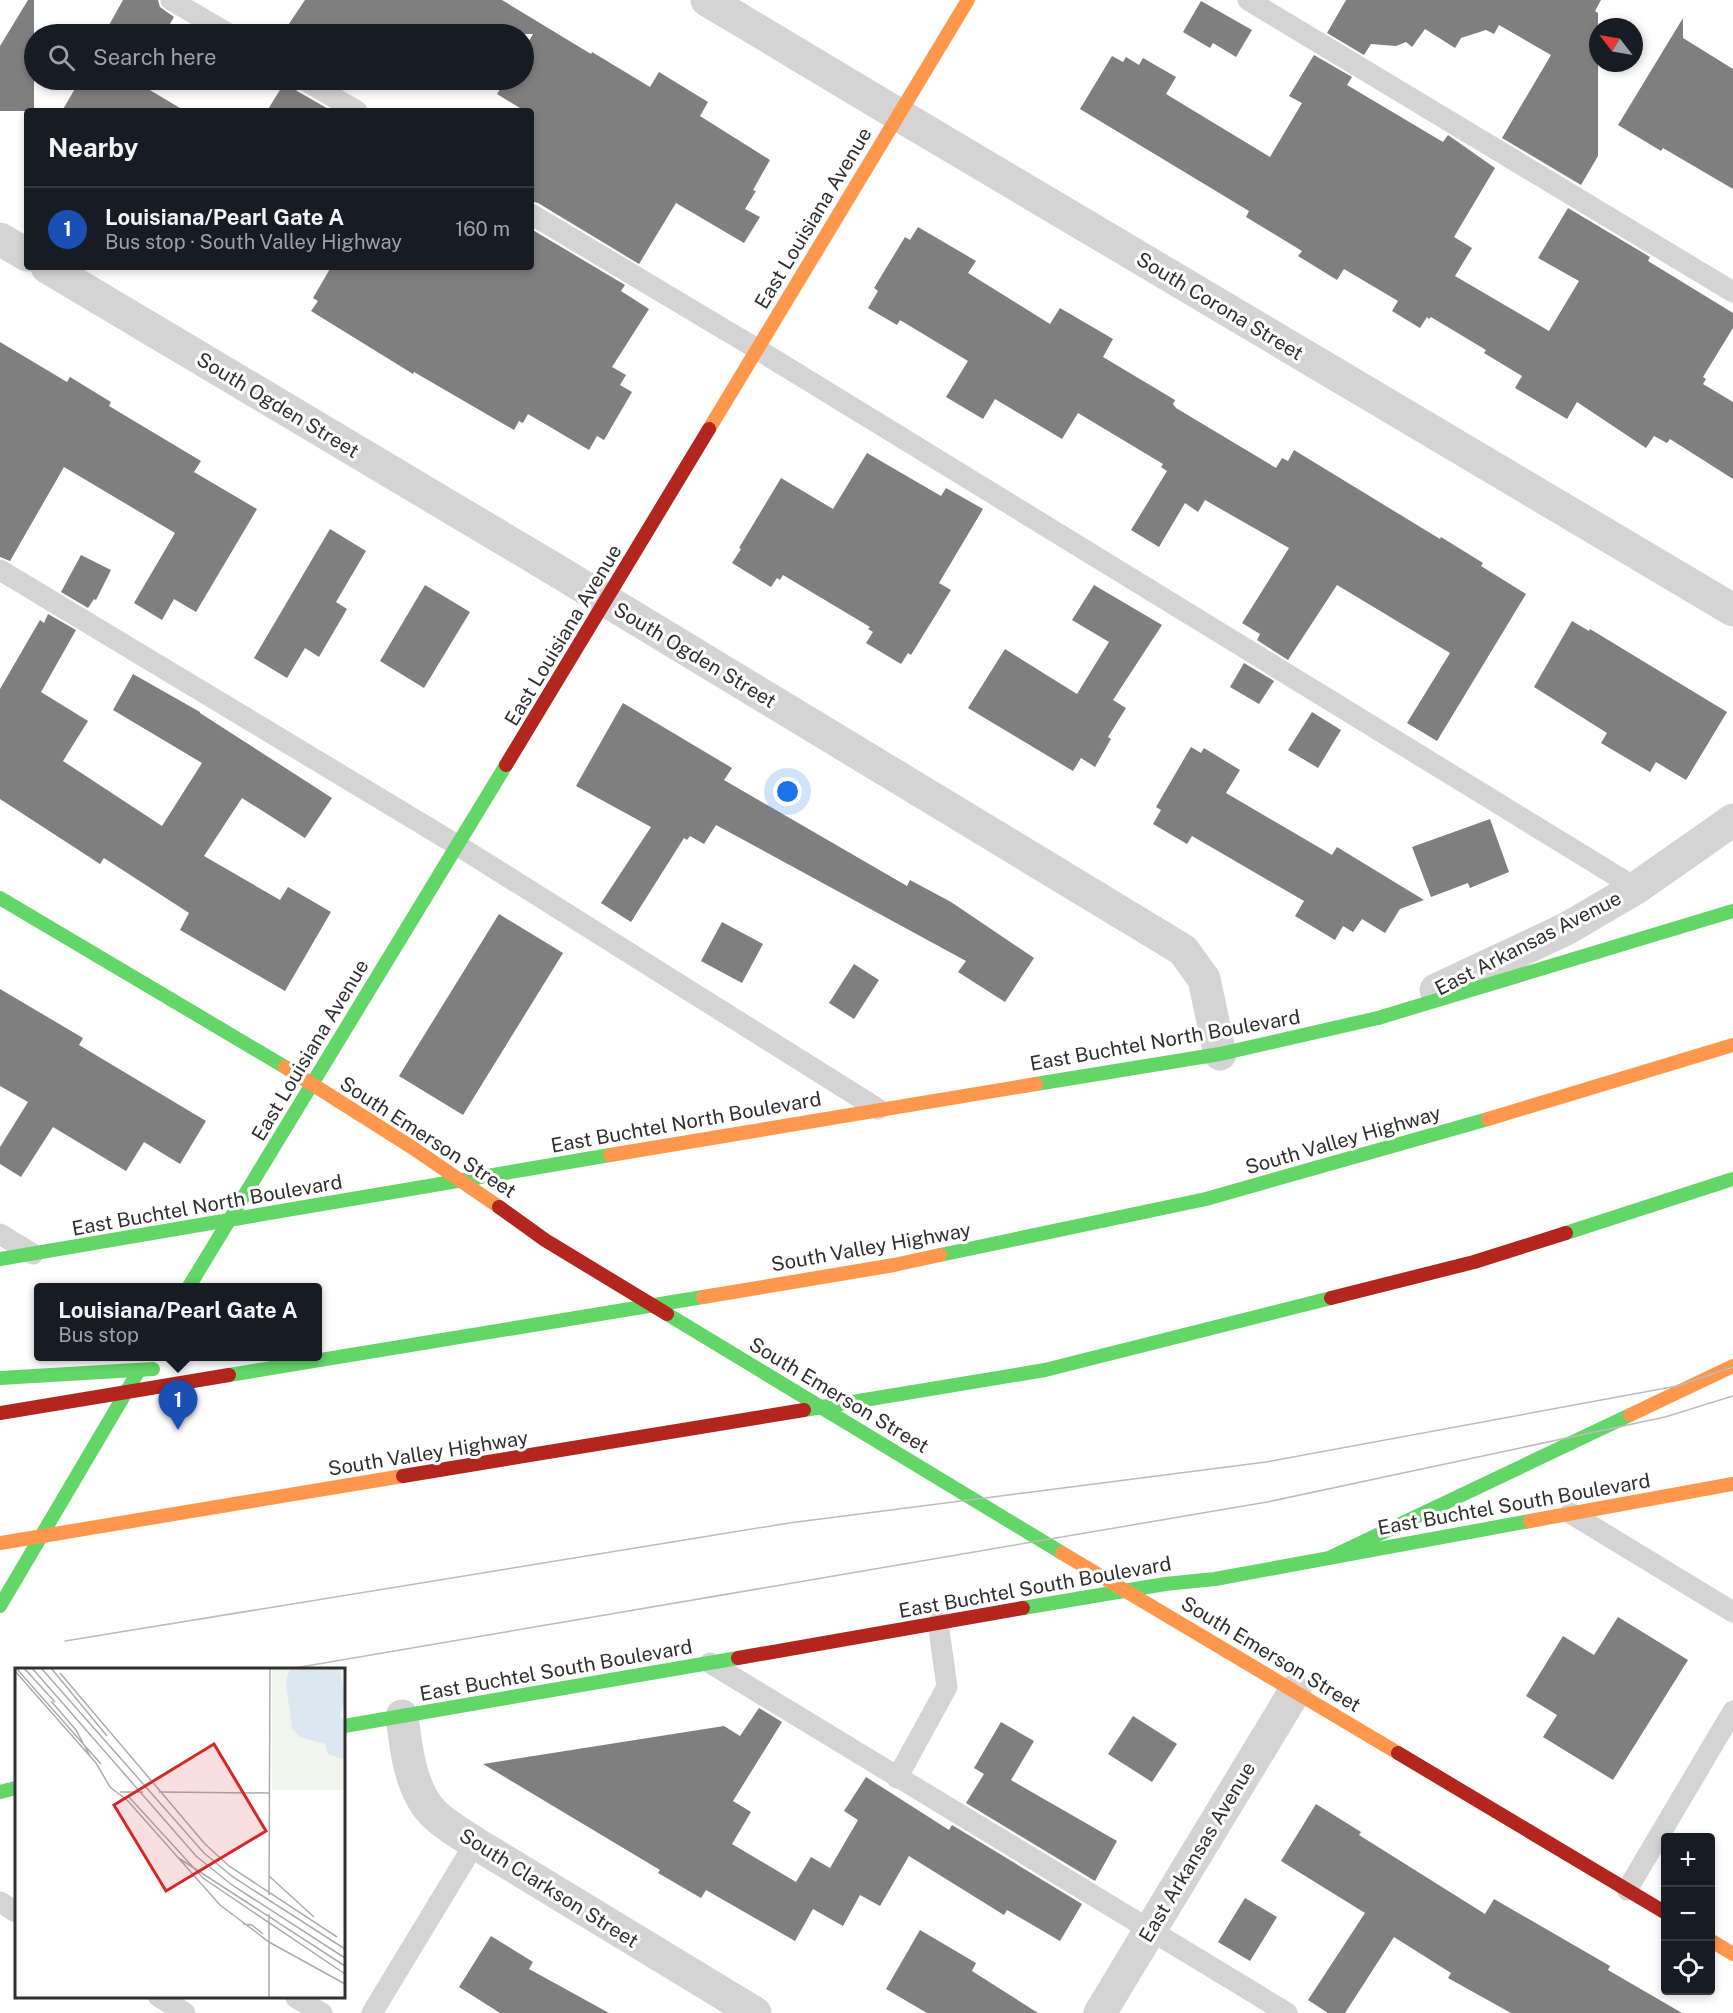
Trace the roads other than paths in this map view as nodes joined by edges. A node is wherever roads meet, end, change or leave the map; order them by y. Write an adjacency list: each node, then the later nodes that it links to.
1 (171, 0): 5 (lane)
2 (708, 0): 8 (street, South Corona Street)
3 (968, 0): 8 (main road, East Louisiana Avenue)
4 (1248, 0): 13 (lane)
5 (212, 24)
6 (321, 90): 7 (lane)
7 (352, 108)
8 (899, 116): 14 (main road, East Louisiana Avenue); 17 (street, South Corona Street)
9 (534, 216): 14 (lane)
10 (0, 239): 11 (street)
11 (24, 253)
12 (52, 270): 16 (street, South Ogden Street)
13 (1733, 292)
14 (757, 349): 16 (main road, East Louisiana Avenue); 20 (lane)
15 (0, 570): 19 (lane)
16 (606, 601): 19 (main road, East Louisiana Avenue); 25 (street, South Ogden Street)
17 (1733, 610)
18 (1733, 820): 20 (street, East Arkansas Avenue)
19 (457, 845): 26 (main road, East Louisiana Avenue); 27 (lane)
20 (1636, 888): 23 (street, East Arkansas Avenue)
21 (0, 898): 26 (main road, South Emerson Street)
22 (1733, 911): 23 (main road, East Buchtel North Boulevard)
23 (1378, 1018): 25 (main road, East Buchtel North Boulevard)
24 (1733, 1045): 35 (main road, South Valley Highway)
25 (1220, 1054): 27 (main road, East Buchtel North Boulevard)
26 (311, 1084): 29 (main road, South Emerson Street); 30 (main road, East Louisiana Avenue)
27 (878, 1109): 29 (main road, East Buchtel North Boulevard)
28 (1733, 1179): 48 (main road, South Valley Highway)
29 (464, 1181): 30 (main road, East Buchtel North Boulevard); 50 (main road, South Emerson Street)
30 (226, 1222): 32 (main road, East Buchtel North Boulevard); 34 (main road, East Louisiana Avenue)
31 (0, 1234): 32 (lane)
32 (33, 1254): 33 (main road, East Buchtel North Boulevard)
33 (0, 1259)
34 (190, 1283)
35 (387, 1349): 36 (main road); 37 (main road, South Valley Highway)
36 (322, 1355)
37 (322, 1360)
38 (144, 1361): 51 (main road)
39 (247, 1361): 41 (main road)
40 (314, 1361): 45 (main road, South Valley Highway)
41 (204, 1365)
42 (1733, 1366): 49 (main road)
43 (170, 1368): 44 (main road)
44 (0, 1378)
45 (0, 1413)
46 (1733, 1484): 47 (main road, East Buchtel South Boulevard)
47 (1570, 1513): 49 (main road, East Buchtel South Boulevard); 52 (lane)
48 (0, 1543)
49 (1331, 1557): 50 (main road, East Buchtel South Boulevard)
50 (1126, 1590): 53 (main road, East Buchtel South Boulevard); 55 (main road, South Emerson Street)
51 (0, 1606)
52 (1733, 1612)
53 (938, 1623): 54 (main road, East Buchtel South Boulevard); 59 (lane)
54 (710, 1663): 57 (main road, East Buchtel South Boulevard); 59 (lane)
55 (1294, 1691): 63 (main road, South Emerson Street); 67 (street, East Arkansas Avenue)
56 (1733, 1711): 63 (lane)
57 (402, 1716): 58 (main road, East Buchtel South Boulevard); 62 (street, South Clarkson Street)
58 (345, 1726)
59 (897, 1778): 67 (lane)
60 (15, 1788): 61 (main road)
61 (0, 1792)
62 (475, 1843): 74 (lane); 75 (street, South Clarkson Street)
63 (1627, 1890): 66 (main road, South Emerson Street)
64 (0, 1902): 65 (lane)
65 (15, 1911)
66 (1661, 1911)
67 (1150, 1931): 76 (street, East Arkansas Avenue); 77 (lane)
68 (1712, 1941): 69 (main road)
69 (1733, 1954)
70 (161, 1998): 72 (lane)
71 (296, 1998): 73 (lane)
72 (185, 2013)
73 (322, 2013)
74 (372, 2013)
75 (755, 2013)
76 (1100, 2013)
77 (1287, 2013)

